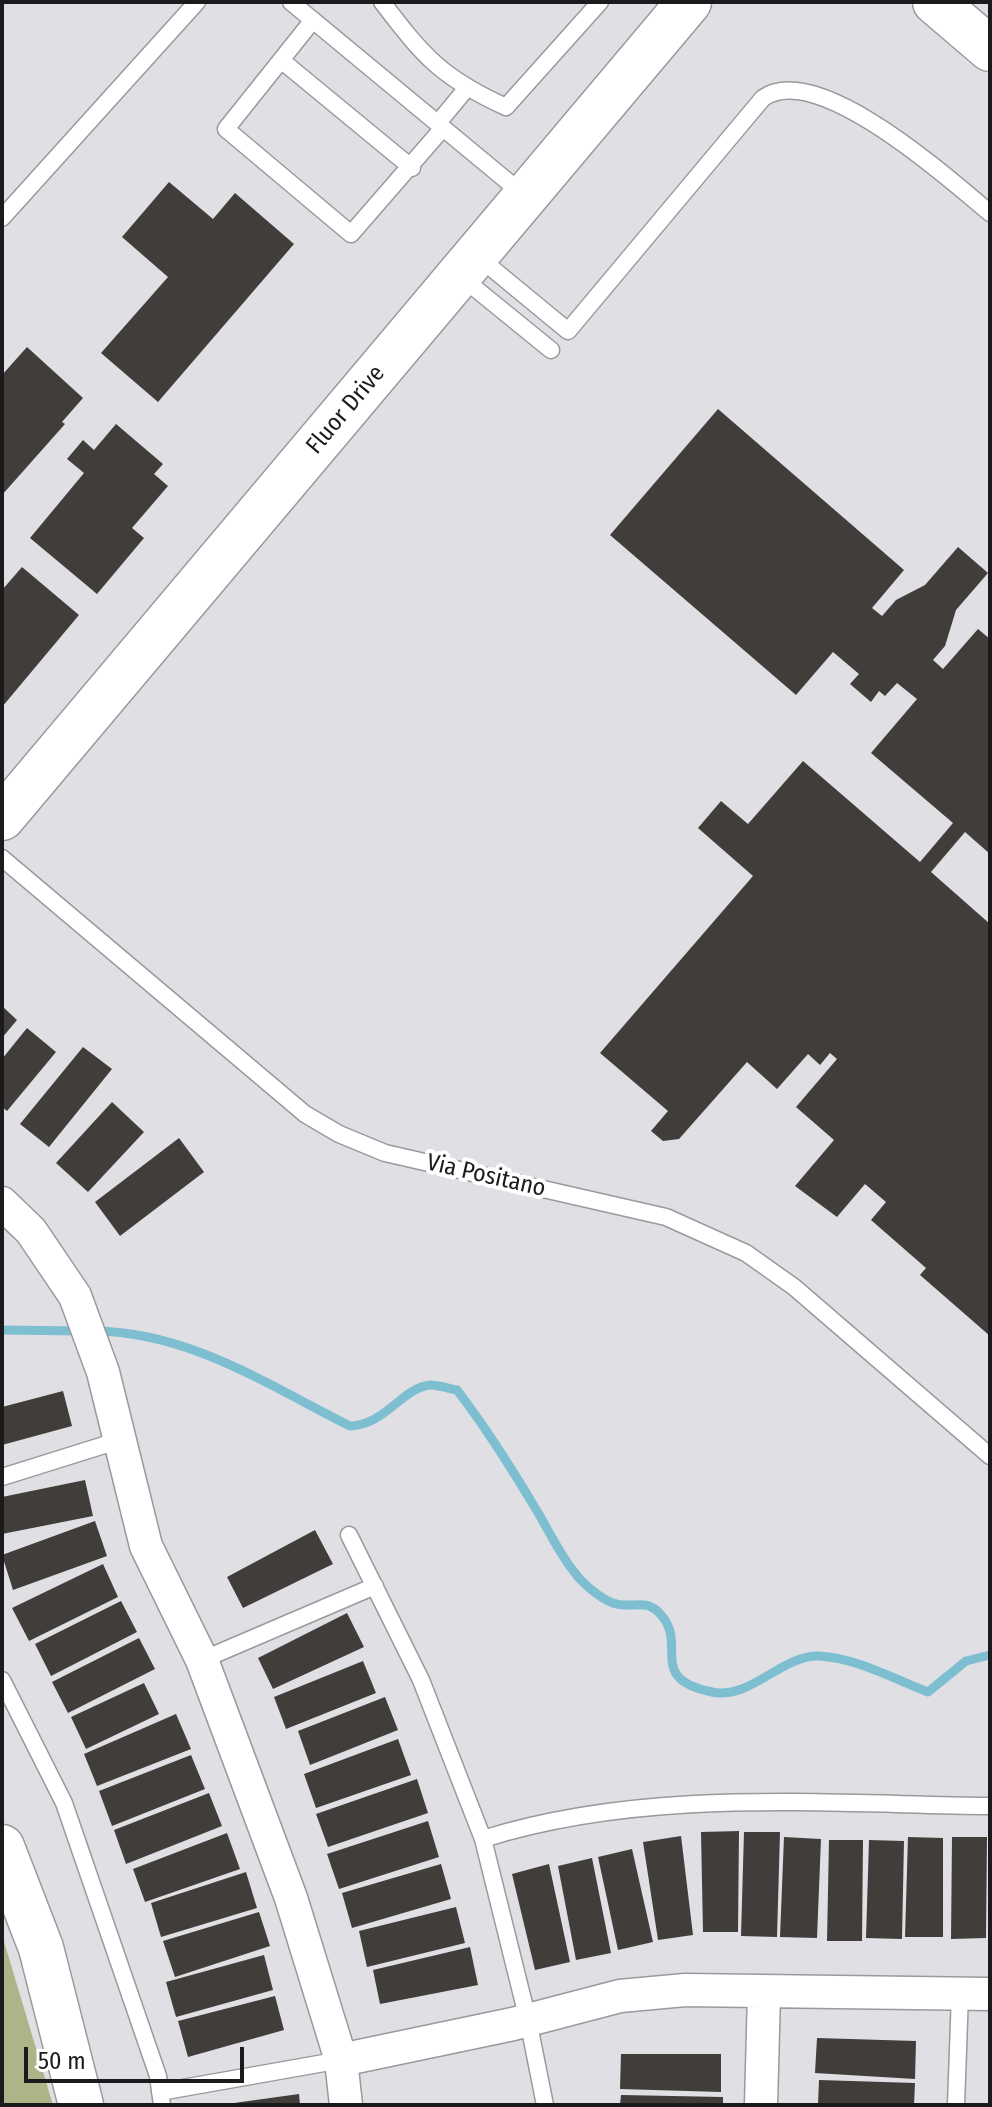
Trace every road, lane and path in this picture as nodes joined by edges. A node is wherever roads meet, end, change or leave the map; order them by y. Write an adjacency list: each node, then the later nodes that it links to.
1 (197, 2): 15 (lane)
2 (291, 2): 7 (lane)
3 (382, 2): 10 (lane)
4 (600, 2): 10 (lane)
5 (689, 2): 13 (street, Fluor Drive)
6 (935, 2): 8 (street)
7 (313, 20): 9 (lane); 11 (lane)
8 (990, 49)
9 (281, 60): 12 (lane); 12 (lane)
10 (466, 89): 11 (lane)
11 (441, 126): 12 (lane); 13 (lane)
12 (412, 168)
13 (525, 196): 16 (street, Fluor Drive)
14 (990, 213): 16 (lane)
15 (2, 218)
16 (468, 265): 17 (lane); 18 (street, Fluor Drive)
17 (551, 350)
18 (2, 818)
19 (2, 858): 22 (lane, Via Positano)
20 (2, 1203): 21 (street)
21 (117, 1441): 23 (lane); 26 (street)
22 (990, 1456)
23 (2, 1477)
24 (349, 1535): 25 (lane)
25 (375, 1586): 26 (lane); 29 (lane)
26 (202, 1660): 34 (street)
27 (2, 1680): 35 (lane)
28 (990, 1806): 29 (lane)
29 (483, 1839): 33 (lane)
30 (2, 1847): 36 (street)
31 (764, 1993): 32 (street); 33 (street); 39 (street)
32 (975, 1994): 40 (lane)
33 (528, 2020): 34 (street); 38 (lane)
34 (341, 2060): 35 (lane); 37 (street)
35 (161, 2098)
36 (81, 2105)
37 (346, 2105)
38 (545, 2105)
39 (761, 2105)
40 (956, 2105)

